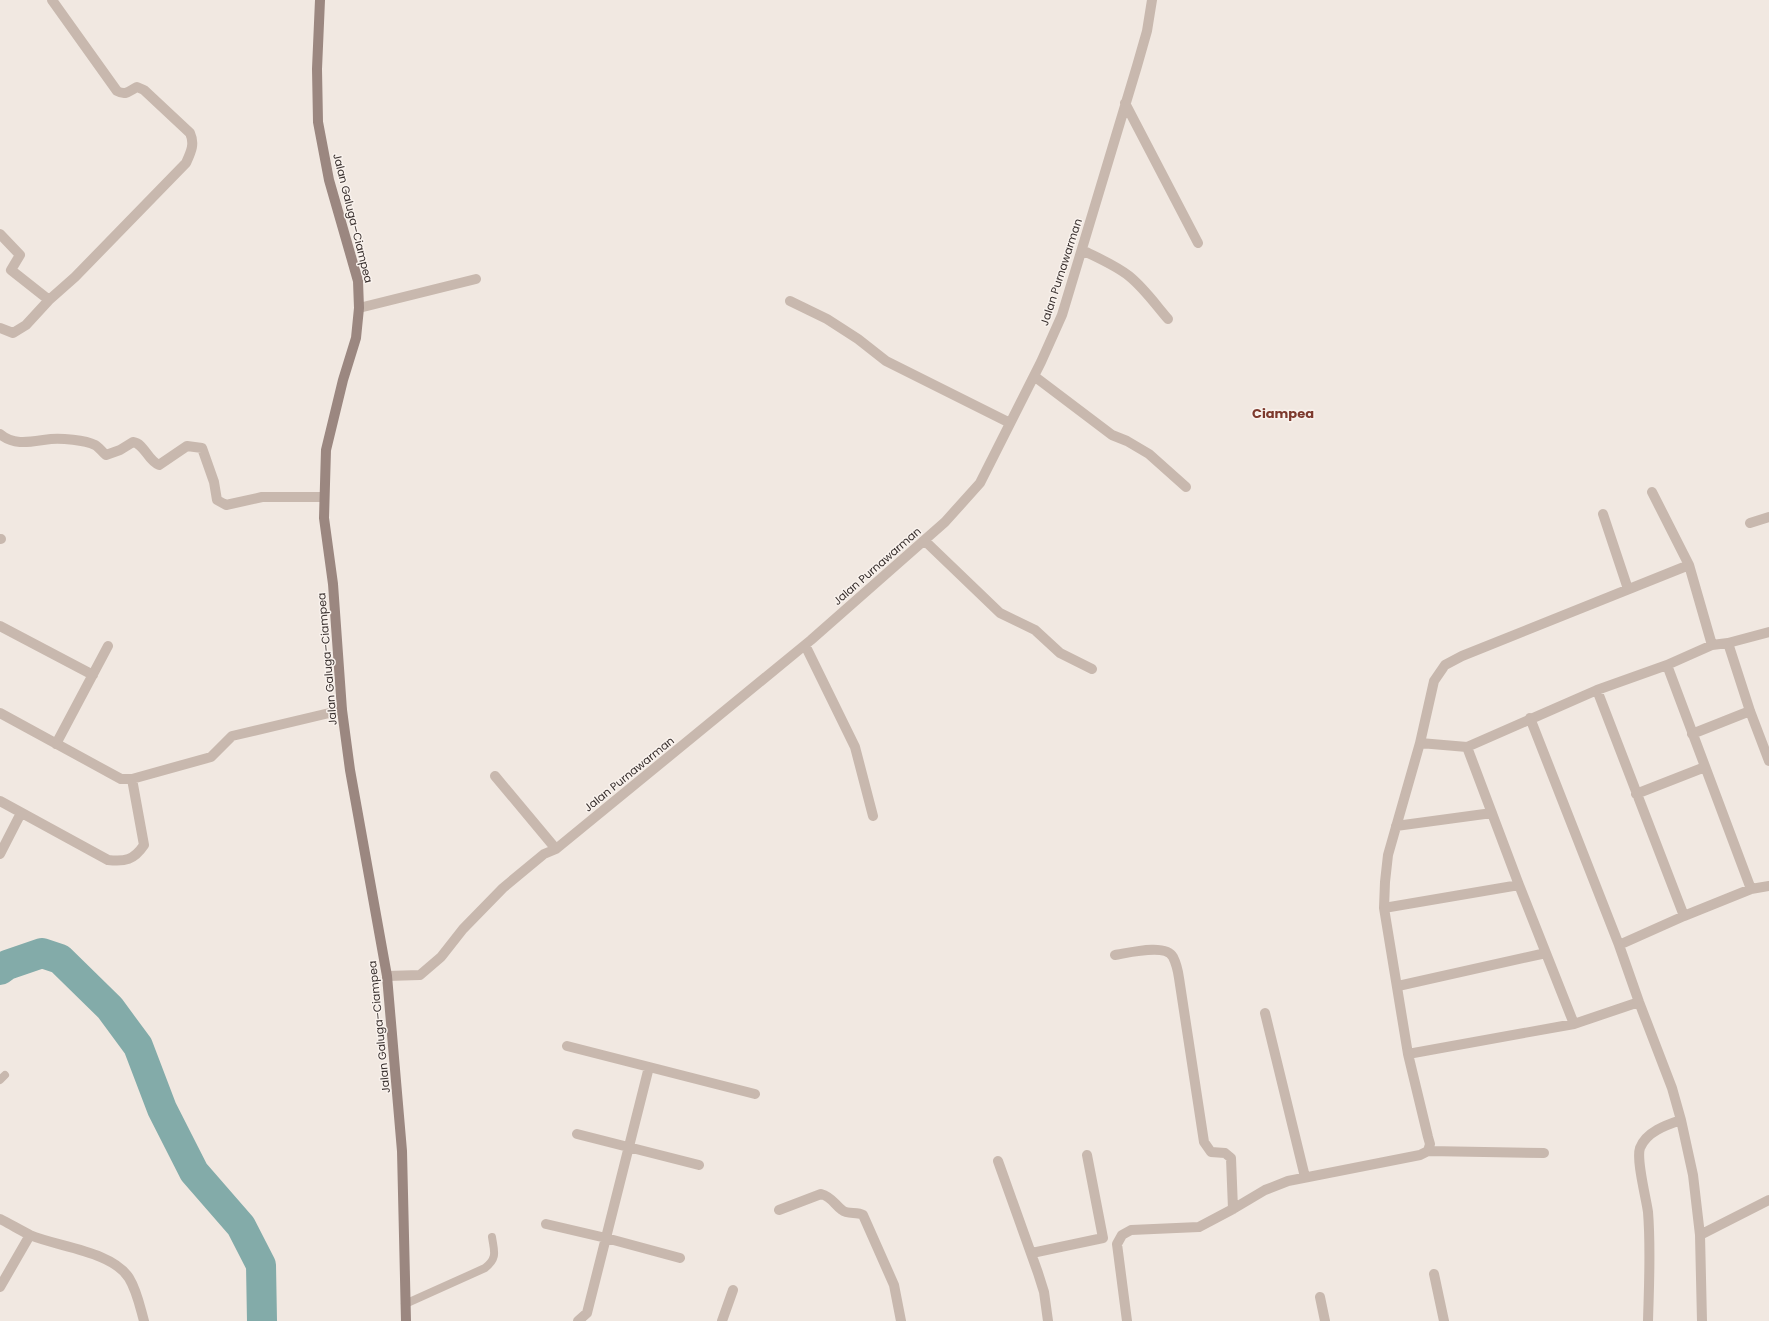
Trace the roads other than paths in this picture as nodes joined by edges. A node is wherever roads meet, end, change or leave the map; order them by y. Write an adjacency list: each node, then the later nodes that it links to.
1 (52, 0): 9 (street)
2 (320, 0): 11 (street, Jalan Galuga–Ciampea)
3 (1152, 0): 4 (street, Jalan Purnawarman)
4 (1125, 104): 6 (street); 7 (street, Jalan Purnawarman)
5 (0, 234): 9 (street)
6 (1198, 243)
7 (1082, 250): 12 (street); 14 (street, Jalan Purnawarman)
8 (476, 279): 11 (street)
9 (49, 300): 13 (street)
10 (790, 301): 15 (street)
11 (359, 308): 19 (street, Jalan Galuga–Ciampea)
12 (1168, 319)
13 (0, 328)
14 (1034, 376): 15 (street, Jalan Purnawarman); 17 (street)
15 (1010, 423): 23 (street, Jalan Purnawarman)
16 (0, 434): 19 (street)
17 (1186, 487)
18 (1652, 492): 24 (street)
19 (324, 497): 36 (street, Jalan Galuga–Ciampea)
20 (1603, 514): 25 (street)
21 (1769, 517): 22 (street)
22 (1750, 523)
23 (925, 540): 29 (street, Jalan Purnawarman); 33 (street)
24 (1689, 565): 25 (street); 30 (street)
25 (1628, 589): 41 (street)
26 (0, 626): 34 (street)
27 (1769, 632): 28 (street)
28 (1728, 643): 30 (street); 37 (street)
29 (805, 645): 52 (street); 54 (street, Jalan Purnawarman)
30 (1712, 645): 32 (street)
31 (108, 646): 34 (street)
32 (1667, 665): 35 (street); 40 (street)
33 (1092, 669)
34 (92, 675): 42 (street)
35 (1597, 690): 39 (street); 48 (street)
36 (342, 710): 47 (street); 64 (street, Jalan Galuga–Ciampea)
37 (1750, 711): 40 (street); 44 (street)
38 (0, 713): 42 (street)
39 (1530, 718): 43 (street); 61 (street)
40 (1692, 734): 45 (street)
41 (1420, 743): 43 (street); 53 (street)
42 (56, 744): 47 (street)
43 (1467, 747): 51 (street)
44 (1769, 761)
45 (1706, 767): 48 (street); 58 (street)
46 (495, 776): 54 (street)
47 (132, 779): 50 (street)
48 (1636, 794): 60 (street)
49 (0, 801): 50 (street)
50 (21, 813): 55 (street)
51 (1492, 813): 53 (street); 56 (street)
52 (873, 816)
53 (1396, 826): 59 (street)
54 (556, 849): 64 (street, Jalan Purnawarman)
55 (0, 854)
56 (1519, 885): 59 (street); 62 (street)
57 (1769, 886): 58 (street)
58 (1751, 889): 60 (street)
59 (1384, 908): 65 (street)
60 (1684, 916): 61 (street)
61 (1619, 945): 66 (street)
62 (1546, 953): 65 (street); 68 (street)
63 (1115, 955): 83 (street)
64 (387, 976): 97 (street, Jalan Galuga–Ciampea)
65 (1398, 986): 70 (street)
66 (1639, 1002): 68 (street); 73 (street)
67 (1265, 1013): 81 (street)
68 (1574, 1024): 70 (street)
69 (567, 1046): 71 (street)
70 (1408, 1054): 76 (street)
71 (649, 1067): 72 (street); 75 (street)
72 (755, 1094)
73 (1681, 1120): 88 (street); 107 (street)
74 (576, 1134): 75 (street)
75 (629, 1147): 80 (street); 90 (street)
76 (1428, 1151): 77 (street); 81 (street)
77 (1544, 1154)
78 (1087, 1155): 91 (street)
79 (998, 1161): 91 (street)
80 (699, 1165)
81 (1305, 1178): 83 (street)
82 (1769, 1200): 88 (street)
83 (1233, 1209): 104 (street)
84 (778, 1210): 102 (street)
85 (0, 1219): 87 (street)
86 (546, 1224): 90 (street)
87 (30, 1235): 94 (street); 98 (street)
88 (1700, 1235): 108 (street)
89 (492, 1237): 97 (lane)
90 (606, 1238): 92 (street); 100 (street)
91 (1032, 1253): 103 (street)
92 (680, 1258)
93 (1434, 1274): 106 (street)
94 (0, 1287)
95 (733, 1290): 101 (street)
96 (1320, 1297): 105 (street)
97 (405, 1304): 99 (street, Jalan Galuga–Ciampea)
98 (144, 1321)
99 (406, 1321)
100 (578, 1321)
101 (722, 1321)
102 (900, 1321)
103 (1048, 1321)
104 (1127, 1321)
105 (1325, 1321)
106 (1444, 1321)
107 (1648, 1321)
108 (1702, 1321)

